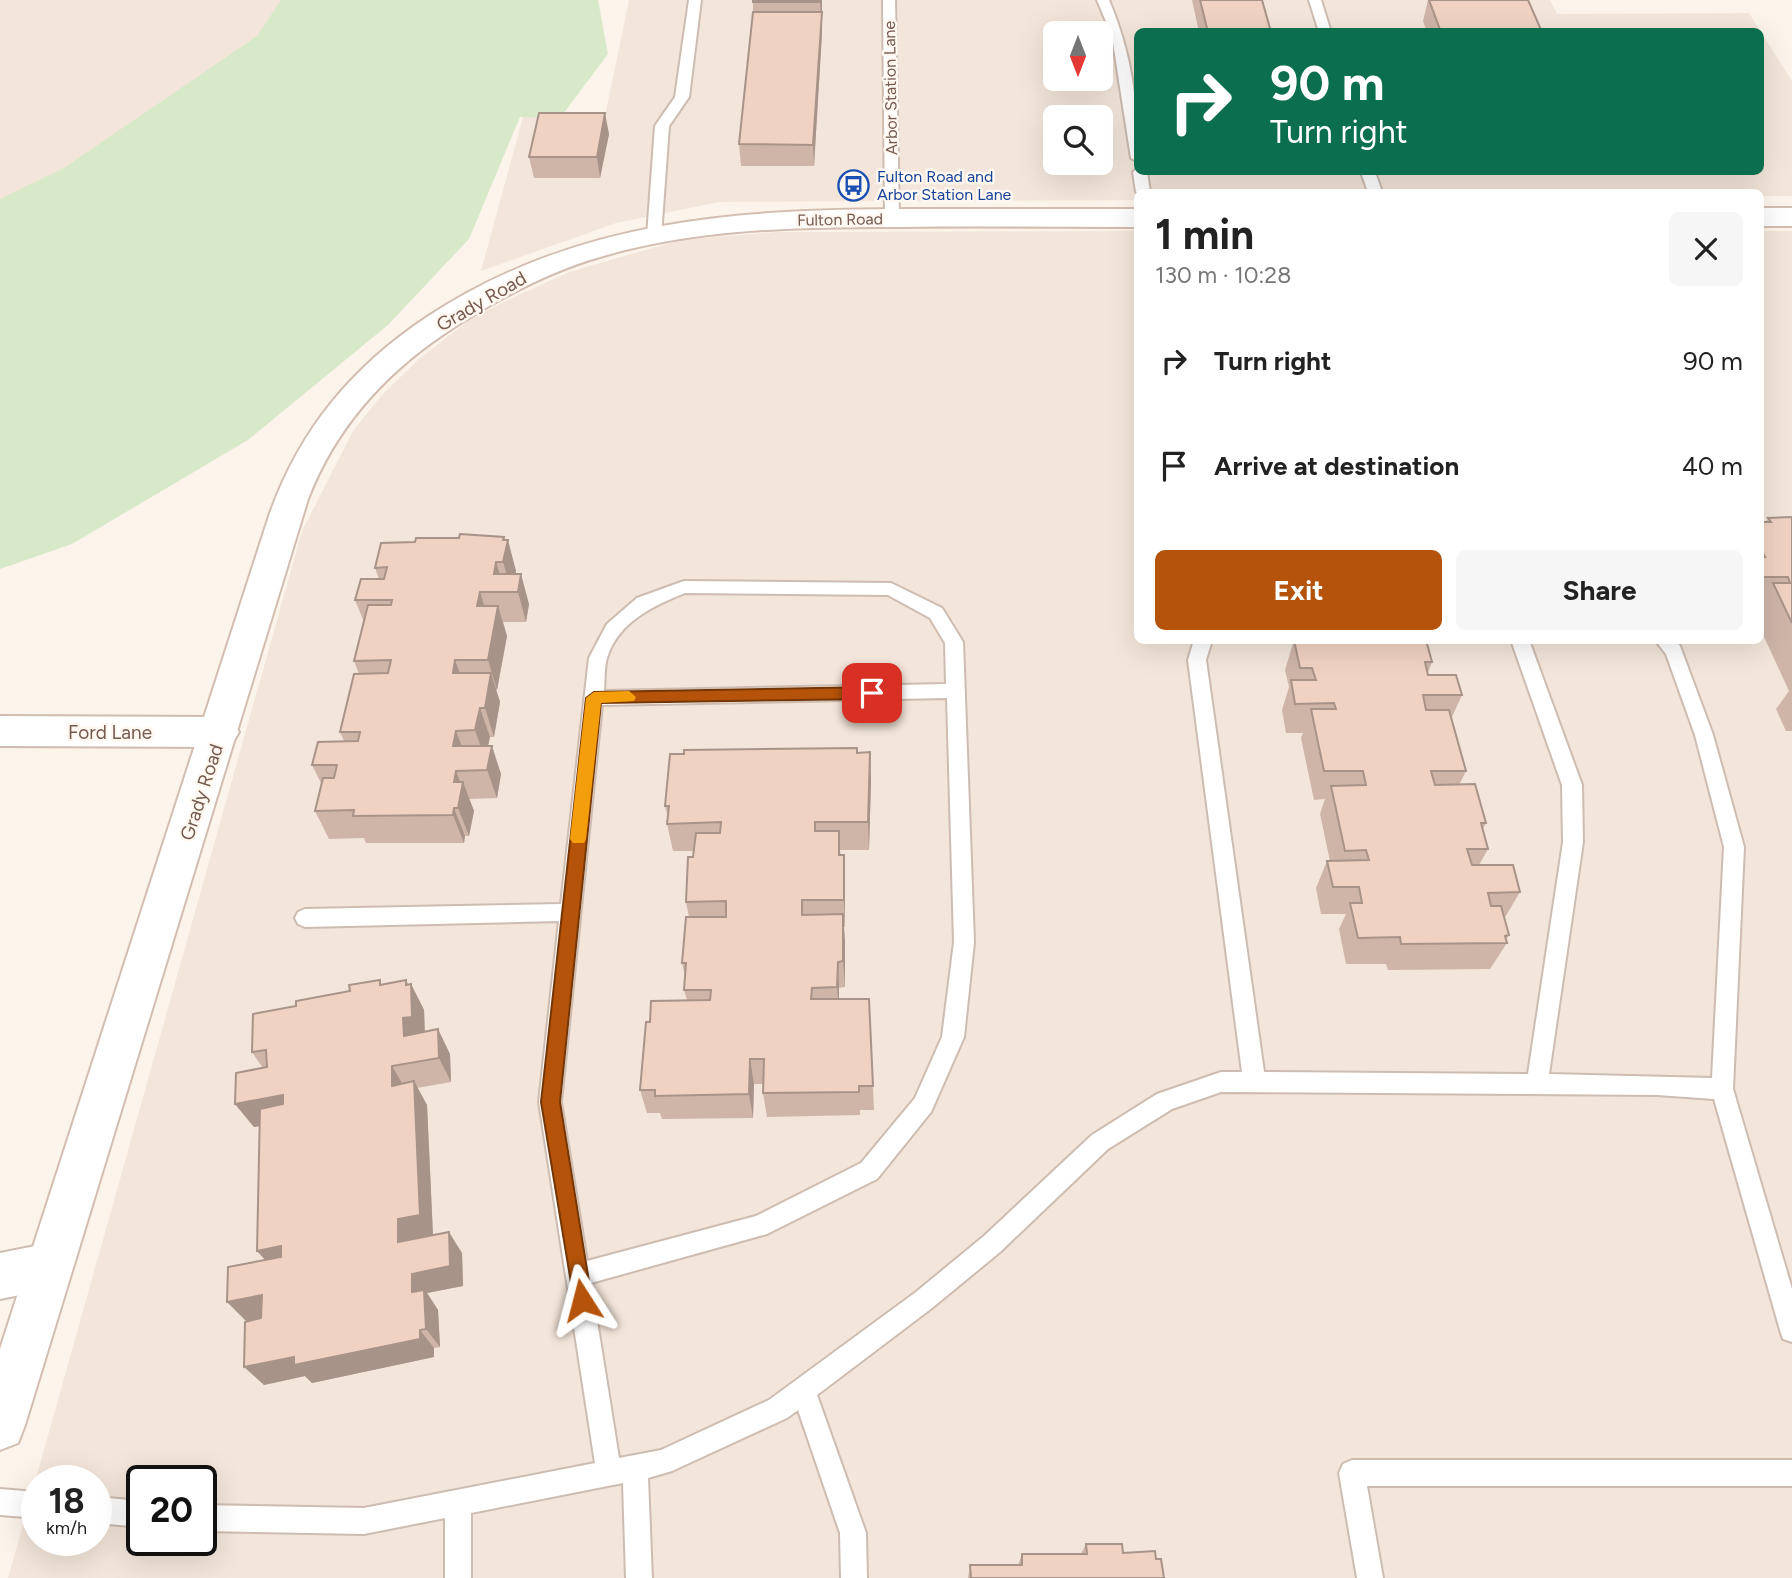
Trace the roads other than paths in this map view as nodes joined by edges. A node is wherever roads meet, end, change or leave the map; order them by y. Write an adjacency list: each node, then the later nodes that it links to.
1 (695, 0): 11 (lane)
2 (889, 0): 9 (lane, Arbor Station Lane)
3 (1103, 0): 6 (lane)
4 (1315, 0): 5 (lane)
5 (1324, 28)
6 (1134, 134)
7 (1764, 217): 8 (street)
8 (1792, 217)
9 (892, 219): 10 (street, Fulton Road); 11 (street, Fulton Road)
10 (1134, 219)
11 (654, 236): 12 (street, Fulton Road)
12 (548, 265): 19 (street, Grady Road)
13 (1202, 644): 22 (lane)
14 (1521, 644): 23 (lane)
15 (1668, 644): 24 (lane)
16 (956, 691): 17 (lane); 17 (lane); 26 (lane)
17 (594, 698): 20 (lane)
18 (0, 731): 19 (street, Ford Lane)
19 (220, 732): 25 (street, Grady Road)
20 (570, 912): 21 (lane); 26 (lane)
21 (305, 918)
22 (1254, 1082): 23 (lane); 29 (lane)
23 (1537, 1084): 24 (lane)
24 (1722, 1089): 28 (lane)
25 (50, 1266): 27 (street); 30 (street, Grady Road)
26 (578, 1275): 32 (lane)
27 (0, 1276)
28 (1792, 1330)
29 (803, 1390): 31 (lane); 40 (lane)
30 (0, 1425)
31 (635, 1468): 32 (lane); 39 (lane)
32 (609, 1473): 35 (lane)
33 (1792, 1473): 41 (lane)
34 (0, 1502): 36 (lane)
35 (458, 1502): 37 (lane); 38 (lane)
36 (21, 1504)
37 (217, 1518)
38 (458, 1578)
39 (639, 1578)
40 (854, 1578)
41 (1370, 1578)

